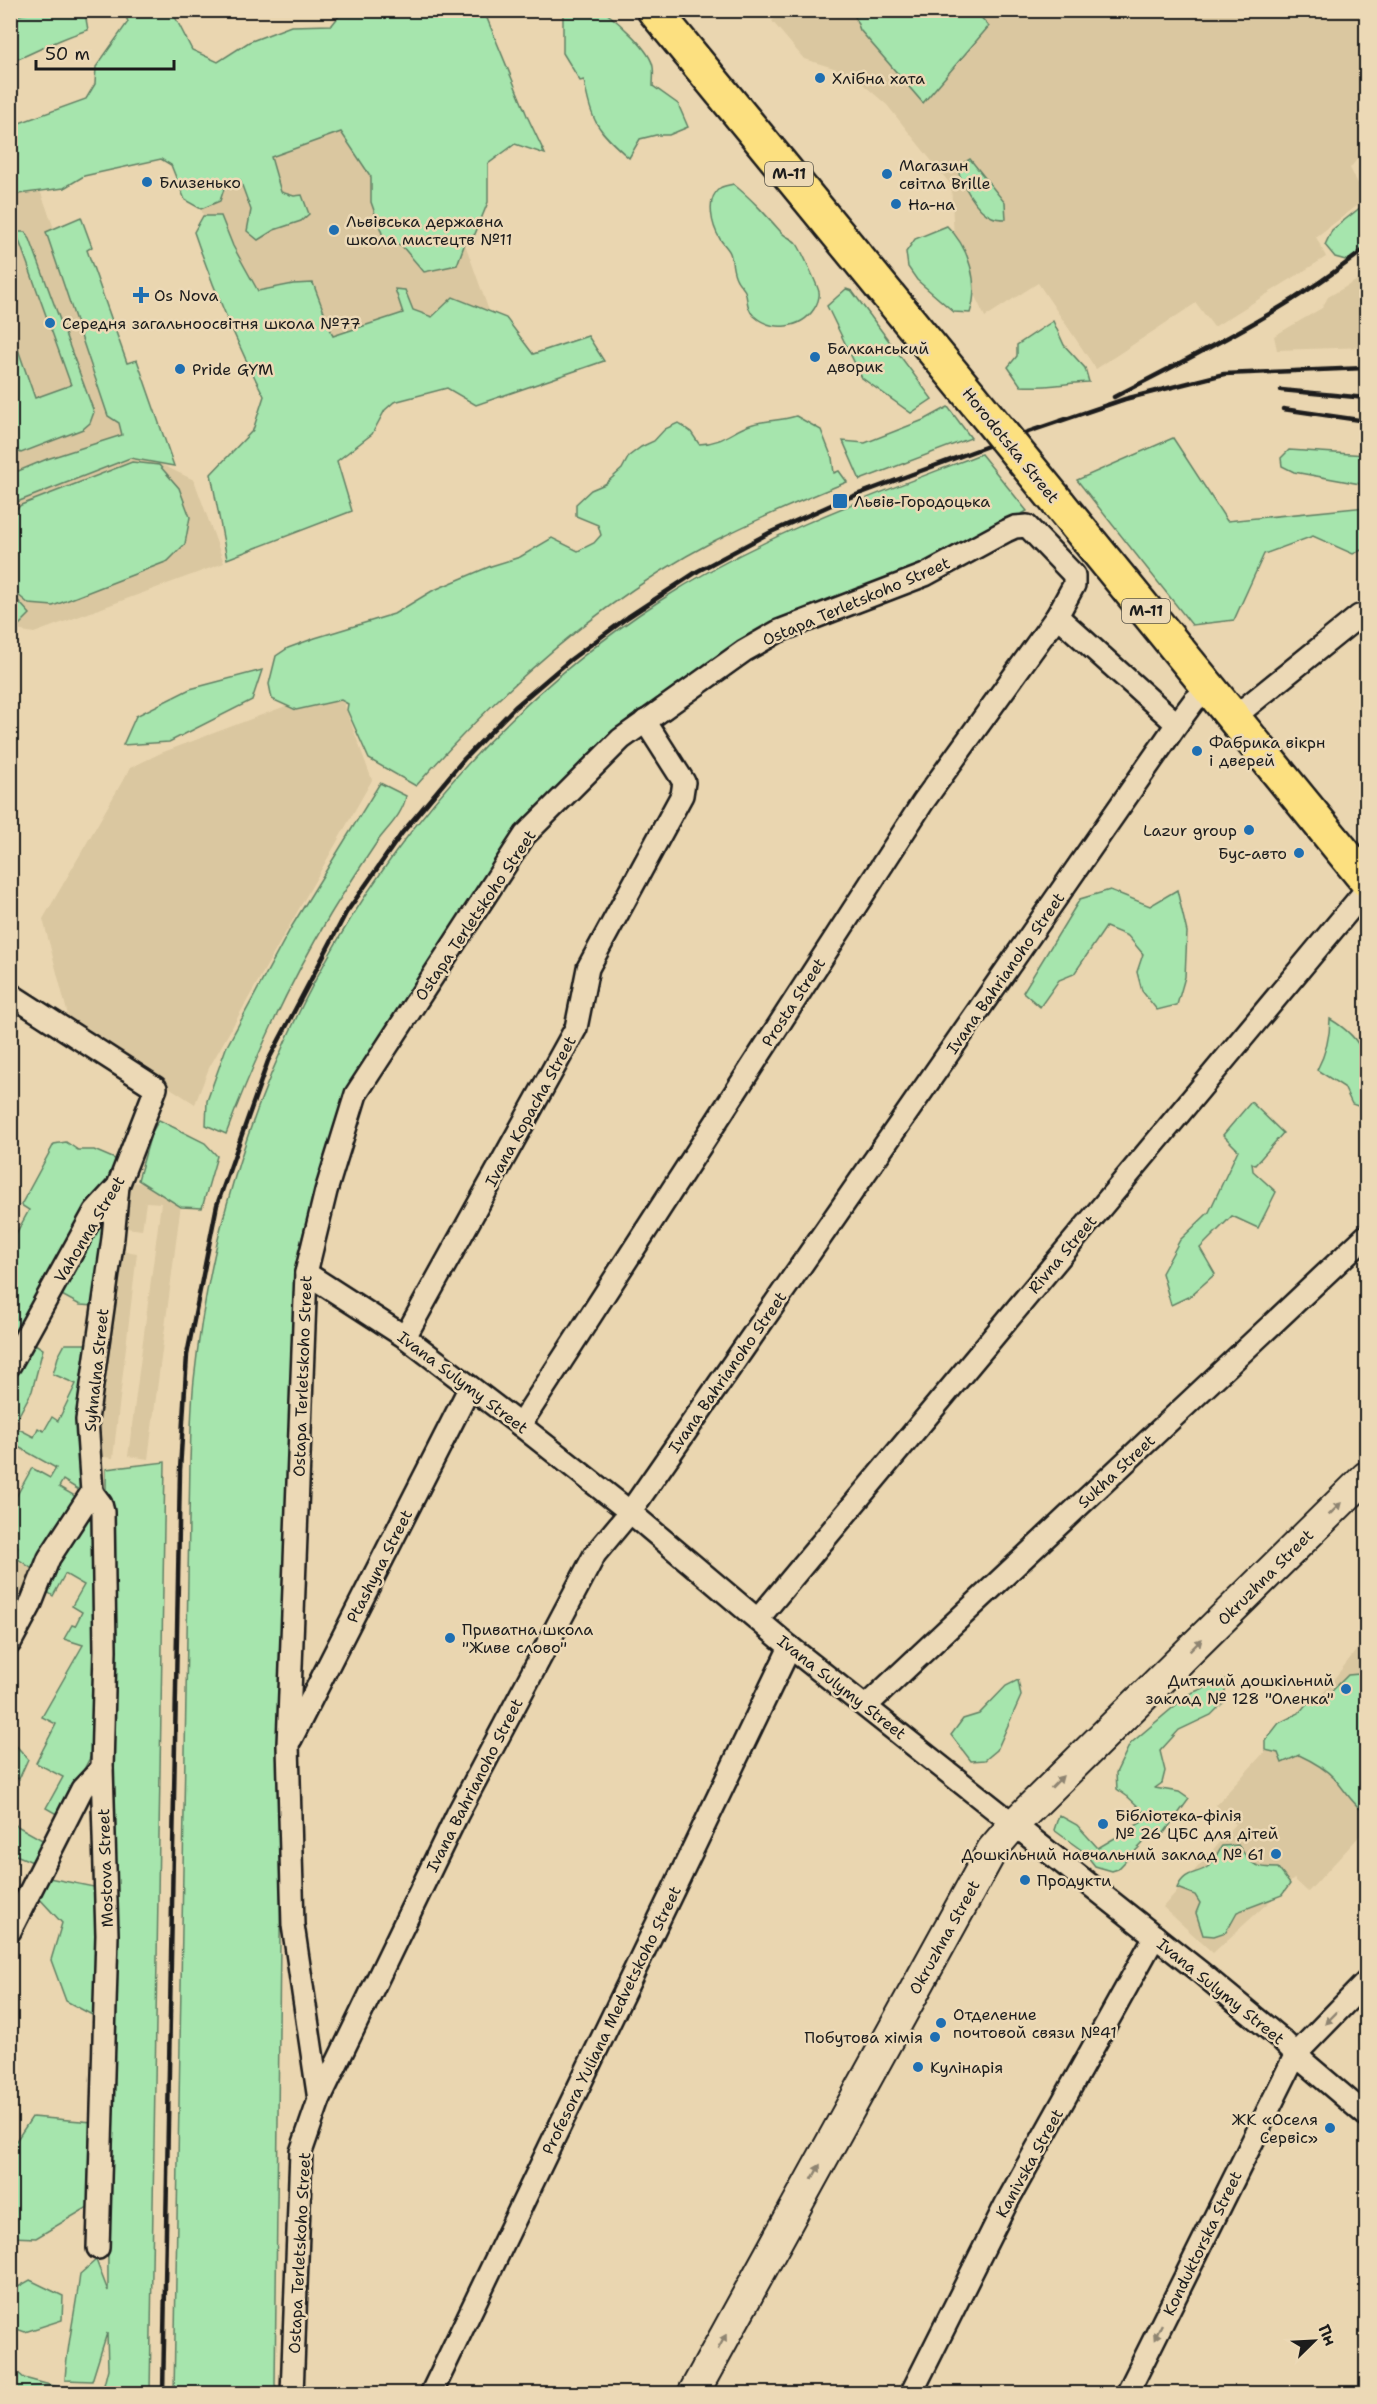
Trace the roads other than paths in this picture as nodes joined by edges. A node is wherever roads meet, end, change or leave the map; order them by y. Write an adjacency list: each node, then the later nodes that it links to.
1 (654, 10): 5 (main road, Horodotska Street / М-11, bridge)
2 (1074, 585): 4 (street, Prosta Street); 7 (street, Ostapa Terletskoho Street)
3 (1366, 615): 6 (street)
4 (1057, 616): 8 (street); 18 (street, Prosta Street)
5 (1209, 688): 6 (main road, Horodotska Street / М-11); 8 (street, Ivana Bahrianoho Street)
6 (1233, 718): 9 (main road, Horodotska Street / М-11)
7 (645, 721): 14 (street, Ostapa Terletskoho Street); 15 (street, Ivana Kopacha Street)
8 (1177, 724): 21 (street, Ivana Bahrianoho Street)
9 (1366, 880)
10 (1366, 890): 22 (street, Rivna Street)
11 (10, 994): 12 (street, Vahonna Street)
12 (118, 1186): 16 (street, Vahonna Street); 20 (street, Syhnalna Street)
13 (1366, 1236): 25 (street, Sukha Street)
14 (306, 1274): 15 (street, Ivana Sulymy Street); 26 (street, Ostapa Terletskoho Street)
15 (405, 1337): 17 (street, Ivana Sulymy Street)
16 (10, 1365)
17 (470, 1387): 18 (street, Ivana Sulymy Street); 26 (street, Ptashyna Street)
18 (520, 1425): 21 (street, Ivana Sulymy Street)
19 (1366, 1477): 28 (main road, Okruzhna Street, one-way to 19)
20 (92, 1492): 23 (street); 27 (street, Mostova Street)
21 (630, 1512): 22 (street, Ivana Sulymy Street); 33 (street, Ivana Bahrianoho Street)
22 (758, 1619): 24 (street, Ivana Sulymy Street)
23 (10, 1643)
24 (790, 1647): 25 (street, Ivana Sulymy Street); 37 (street, Profesora Yuliana Medvetskoho Street)
25 (866, 1706): 28 (street, Ivana Sulymy Street)
26 (288, 1745): 33 (street, Ostapa Terletskoho Street)
27 (102, 1768): 29 (street); 35 (street, Mostova Street)
28 (1015, 1823): 30 (street, Ivana Sulymy Street); 38 (main road, Okruzhna Street, one-way to 28)
29 (10, 1931)
30 (1155, 1936): 32 (street, Ivana Sulymy Street); 39 (street, Kanivska Street)
31 (1366, 1983): 32 (street, Konduktorska Street, one-way to 32)
32 (1296, 2054): 34 (street, Ivana Sulymy Street); 40 (street, Konduktorska Street, one-way to 40)
33 (319, 2100): 36 (street, Ostapa Terletskoho Street)
34 (1366, 2115)
35 (98, 2248)
36 (292, 2394)
37 (431, 2394)
38 (693, 2394)
39 (911, 2394)
40 (1127, 2394)

